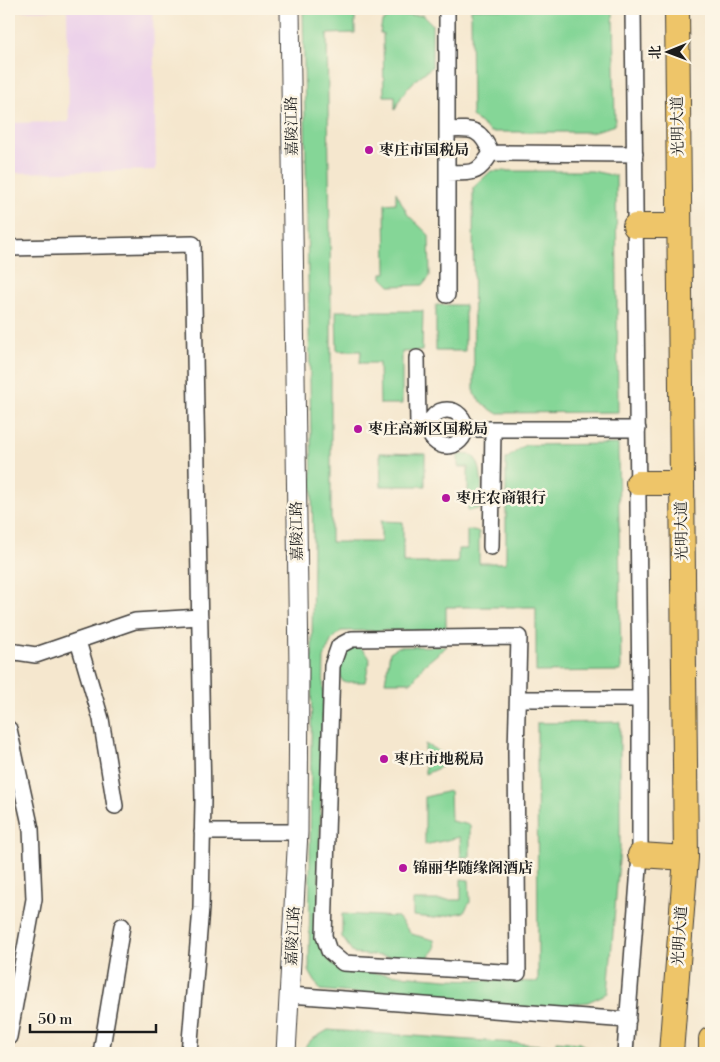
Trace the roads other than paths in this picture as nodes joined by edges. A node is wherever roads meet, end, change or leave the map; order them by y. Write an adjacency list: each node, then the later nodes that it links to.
1 (290, 9): 29 (street, 嘉陵江路)
2 (447, 9): 5 (street)
3 (633, 9): 7 (street)
4 (677, 9): 10 (main road, 光明大道)
5 (447, 130): 6 (street); 8 (street)
6 (491, 152): 7 (street); 8 (street)
7 (635, 154): 9 (street)
8 (447, 173): 12 (street)
9 (635, 226): 10 (main road); 15 (street)
10 (679, 226): 19 (main road, 光明大道)
11 (9, 248): 21 (street)
12 (447, 295)
13 (417, 358): 14 (street)
14 (428, 428): 16 (street); 16 (street)
15 (638, 428): 17 (street); 18 (street)
16 (466, 429): 17 (street)
17 (493, 430): 20 (street)
18 (638, 483): 19 (main road); 25 (street)
19 (682, 483): 31 (main road, 光明大道)
20 (491, 547)
21 (200, 617): 22 (street); 28 (street)
22 (78, 641): 23 (street); 27 (street)
23 (9, 651)
24 (518, 699): 24 (street); 25 (street)
25 (640, 699): 30 (street)
26 (9, 729): 35 (street)
27 (114, 806)
28 (202, 832): 29 (street); 38 (street)
29 (298, 832): 33 (street, 嘉陵江路)
30 (640, 855): 31 (main road); 34 (street)
31 (686, 858): 41 (main road, 光明大道)
32 (122, 926): 37 (street)
33 (290, 995): 34 (street); 39 (street, 嘉陵江路)
34 (628, 1020): 40 (street)
35 (9, 1037)
36 (711, 1039): 42 (main road)
37 (101, 1053)
38 (189, 1053)
39 (286, 1053)
40 (626, 1053)
41 (670, 1053)
42 (710, 1053)

